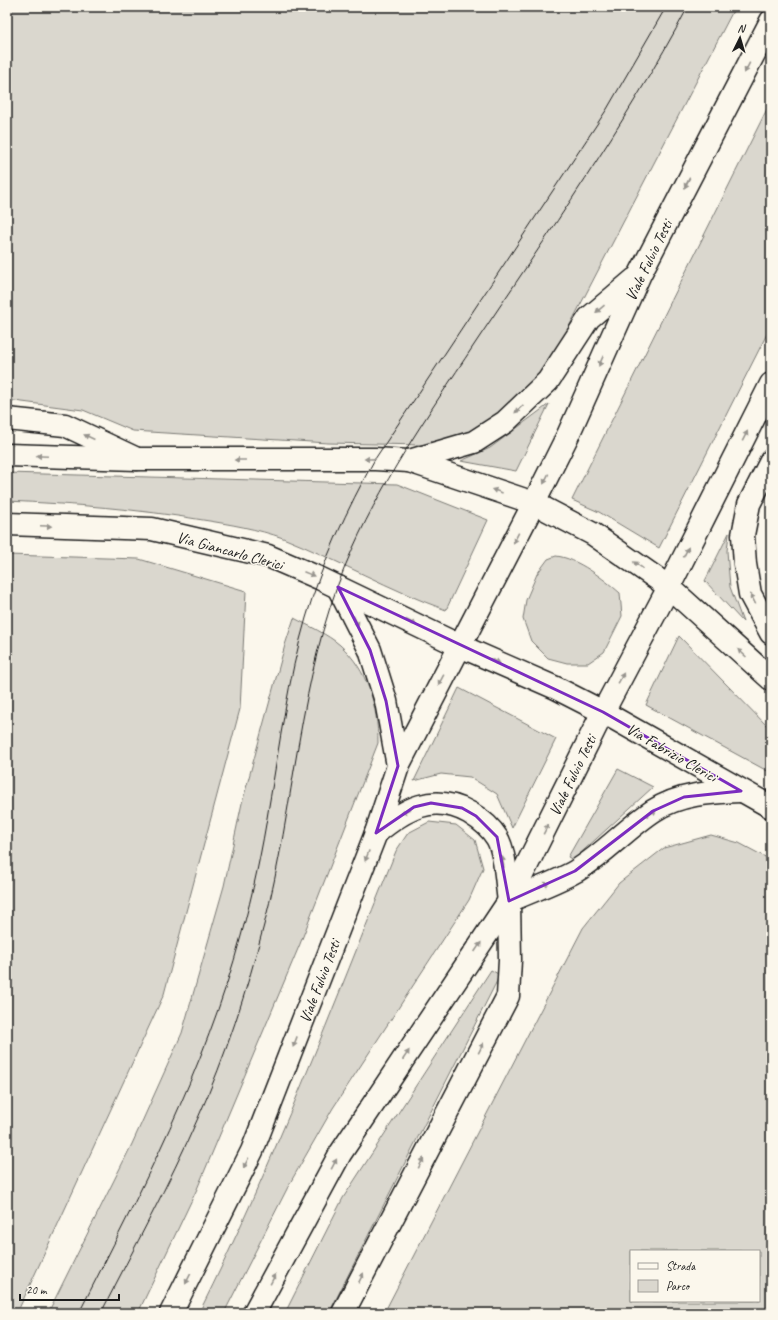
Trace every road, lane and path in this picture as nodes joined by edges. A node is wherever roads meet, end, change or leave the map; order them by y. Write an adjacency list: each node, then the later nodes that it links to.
1 (771, 21): 2 (main road, Viale Fulvio Testi, one-way to 2)
2 (640, 274): 7 (main road, one-way to 7); 9 (main road, Viale Fulvio Testi, one-way to 9)
3 (771, 384): 12 (main road, Viale Fulvio Testi, one-way to 3)
4 (7, 419): 6 (main road, one-way to 4)
5 (7, 455): 6 (main road, one-way to 5)
6 (137, 459): 7 (main road, one-way to 6)
7 (409, 461): 9 (main road, one-way to 7)
8 (771, 461): 13 (main road, one-way to 8)
9 (534, 503): 12 (main road, one-way to 9); 14 (main road, Viale Fulvio Testi, one-way to 14)
10 (7, 524): 11 (main road, Via Giancarlo Clerici, one-way to 11)
11 (338, 587): 14 (main road, Via Giancarlo Clerici, one-way to 14); 17 (main road, one-way to 17)
12 (670, 587): 15 (main road, one-way to 12); 16 (main road, Viale Fulvio Testi, one-way to 12)
13 (771, 633)
14 (460, 646): 16 (main road, one-way to 16); 17 (main road, Viale Fulvio Testi, one-way to 17)
15 (771, 680)
16 (603, 712): 18 (main road, Via Fabrizio Clerici); 21 (main road, Viale Fulvio Testi, one-way to 16)
17 (398, 766): 20 (main road, Viale Fulvio Testi)
18 (741, 791): 19 (main road, Via Fabrizio Clerici); 21 (main road, one-way to 18)
19 (771, 807)
20 (376, 833): 21 (main road, one-way to 20); 22 (main road, Viale Fulvio Testi, one-way to 22)
21 (509, 901): 23 (main road, Viale Fulvio Testi, one-way to 21); 24 (main road, Viale Fulvio Testi, one-way to 21)
22 (172, 1313)
23 (254, 1313)
24 (343, 1313)

